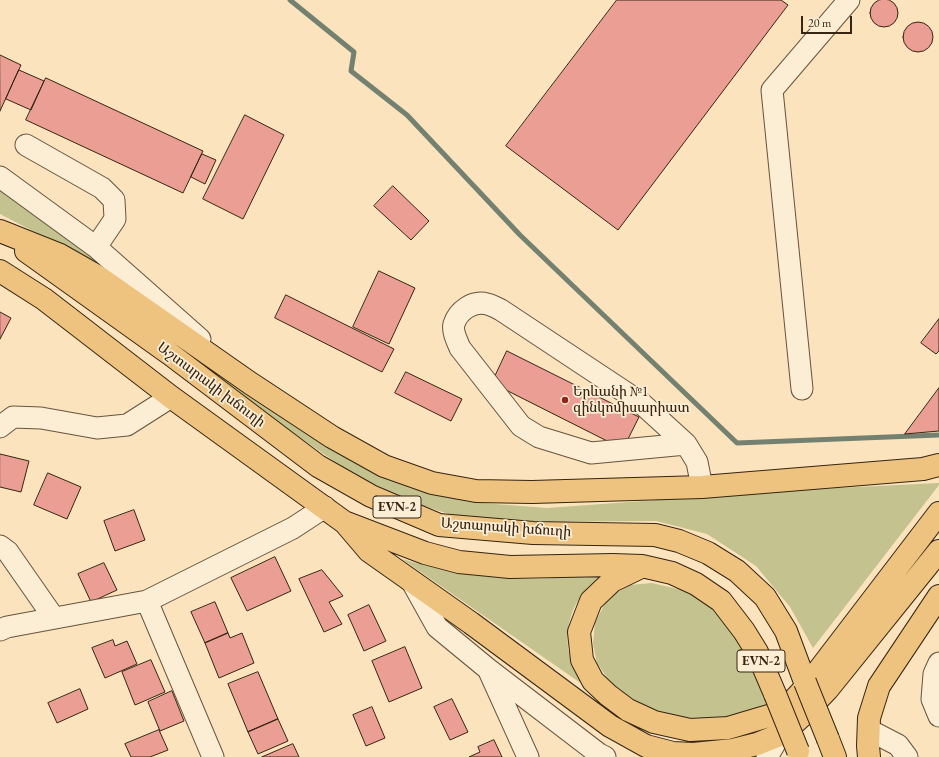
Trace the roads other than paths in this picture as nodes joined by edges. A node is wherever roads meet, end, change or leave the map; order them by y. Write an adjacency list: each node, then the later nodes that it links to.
1 (849, 0): 8 (street)
2 (26, 145): 5 (street)
3 (0, 176): 5 (street)
4 (0, 232): 7 (main road); 27 (main road, Աշտարակի խճուղի / EVN-2)
5 (96, 247): 7 (street)
6 (0, 271): 9 (main road, EVN-2)
7 (250, 383): 13 (main road)
8 (802, 389)
9 (171, 397): 10 (street); 14 (main road, EVN-2)
10 (0, 427)
11 (686, 444): 11 (street); 13 (street)
12 (939, 465): 13 (main road)
13 (702, 487)
14 (325, 507): 16 (main road, EVN-2); 22 (street)
15 (939, 513): 27 (main road)
16 (344, 522): 19 (main road, EVN-2); 20 (main road)
17 (0, 546): 23 (street)
18 (939, 551): 30 (main road)
19 (642, 566): 27 (main road); 32 (main road, EVN-2, bridge)
20 (412, 582): 26 (street); 30 (main road)
21 (939, 596): 29 (main road)
22 (147, 601): 23 (street); 33 (street)
23 (54, 618): 24 (street)
24 (0, 630)
25 (939, 663): 28 (street)
26 (488, 669): 34 (street); 35 (street)
27 (806, 685): 30 (street); 31 (main road, Աշտարակի խճուղի / EVN-2, bridge)
28 (939, 716)
29 (869, 730): 37 (main road); 38 (street)
30 (782, 734): 36 (street)
31 (832, 748)
32 (799, 754)
33 (213, 757)
34 (528, 757)
35 (605, 757)
36 (767, 757)
37 (869, 757)
38 (907, 757)

